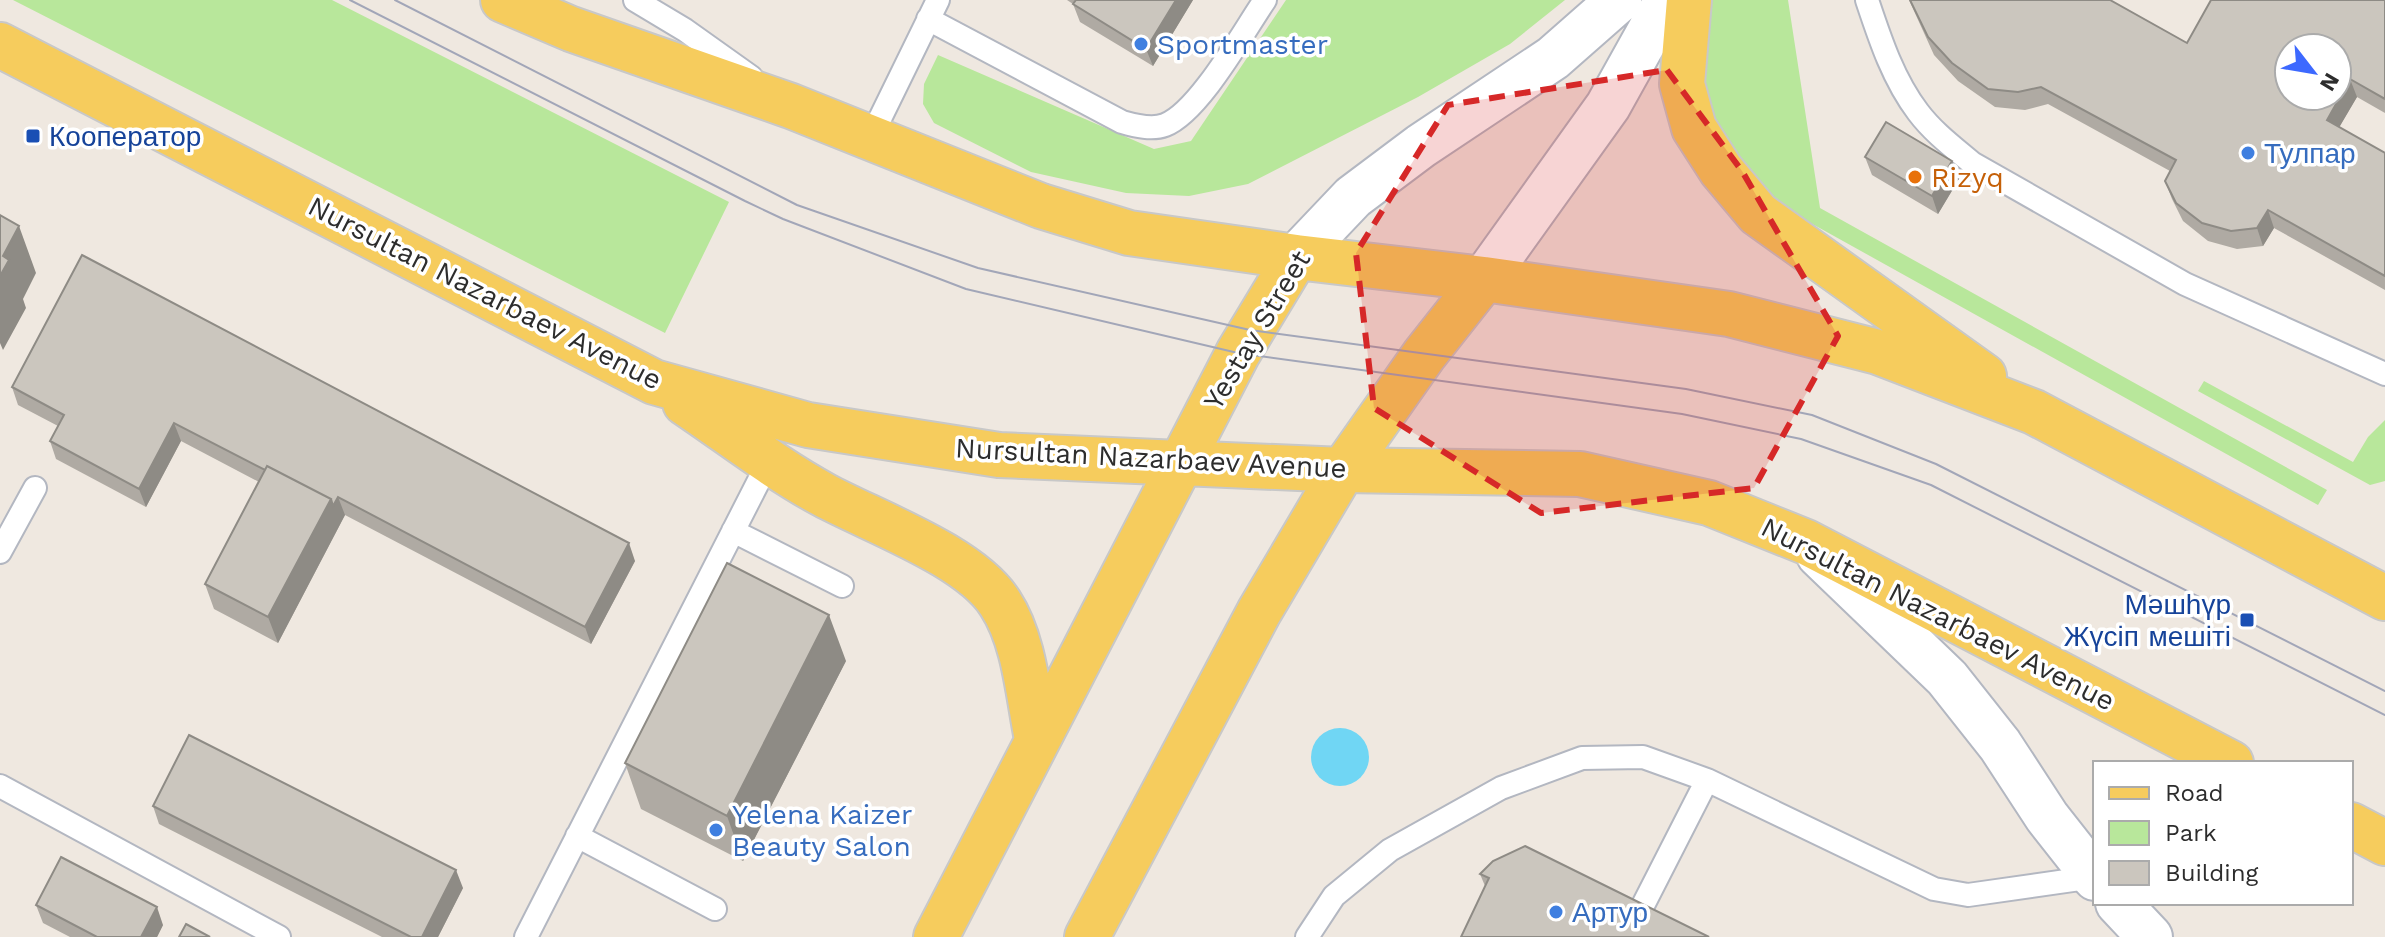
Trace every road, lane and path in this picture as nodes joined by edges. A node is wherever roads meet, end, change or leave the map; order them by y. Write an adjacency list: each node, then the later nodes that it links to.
1 (503, 0): 10 (main road)
2 (635, 0): 10 (lane)
3 (1265, 0): 8 (lane)
4 (1619, 0): 12 (main road, Yestay Street)
5 (1667, 0): 13 (main road)
6 (1689, 0): 16 (main road)
7 (1867, 0): 14 (lane)
8 (933, 10): 11 (lane)
9 (0, 45): 15 (main road, Nursultan Nazarbaev Avenue)
10 (791, 106): 11 (main road)
11 (870, 139): 12 (main road)
12 (1296, 257): 13 (main road); 18 (main road, Yestay Street)
13 (1484, 279): 16 (main road); 19 (main road)
14 (2385, 374)
15 (654, 382): 17 (main road); 18 (main road, Nursultan Nazarbaev Avenue)
16 (2034, 412): 25 (main road)
17 (770, 459): 21 (lane); 26 (main road)
18 (1179, 464): 19 (main road, Nursultan Nazarbaev Avenue); 26 (main road, Yestay Street)
19 (1343, 470): 22 (main road, Nursultan Nazarbaev Avenue); 41 (main road)
20 (35, 488): 23 (lane)
21 (733, 531): 24 (lane); 31 (lane)
22 (1806, 542): 27 (main road, Nursultan Nazarbaev Avenue); 33 (main road)
23 (0, 552)
24 (842, 586)
25 (2385, 598)
26 (1037, 739): 40 (main road, Yestay Street)
27 (2227, 761)
28 (1707, 780): 34 (lane); 37 (lane); 42 (lane)
29 (0, 786): 38 (lane)
30 (2353, 826): 32 (main road)
31 (577, 836): 36 (lane); 39 (lane)
32 (2385, 843)
33 (2093, 875)
34 (2093, 878)
35 (2120, 905): 43 (main road)
36 (715, 909)
37 (1635, 921)
38 (279, 937)
39 (526, 937)
40 (936, 937)
41 (1087, 937)
42 (1307, 937)
43 (2150, 937)

